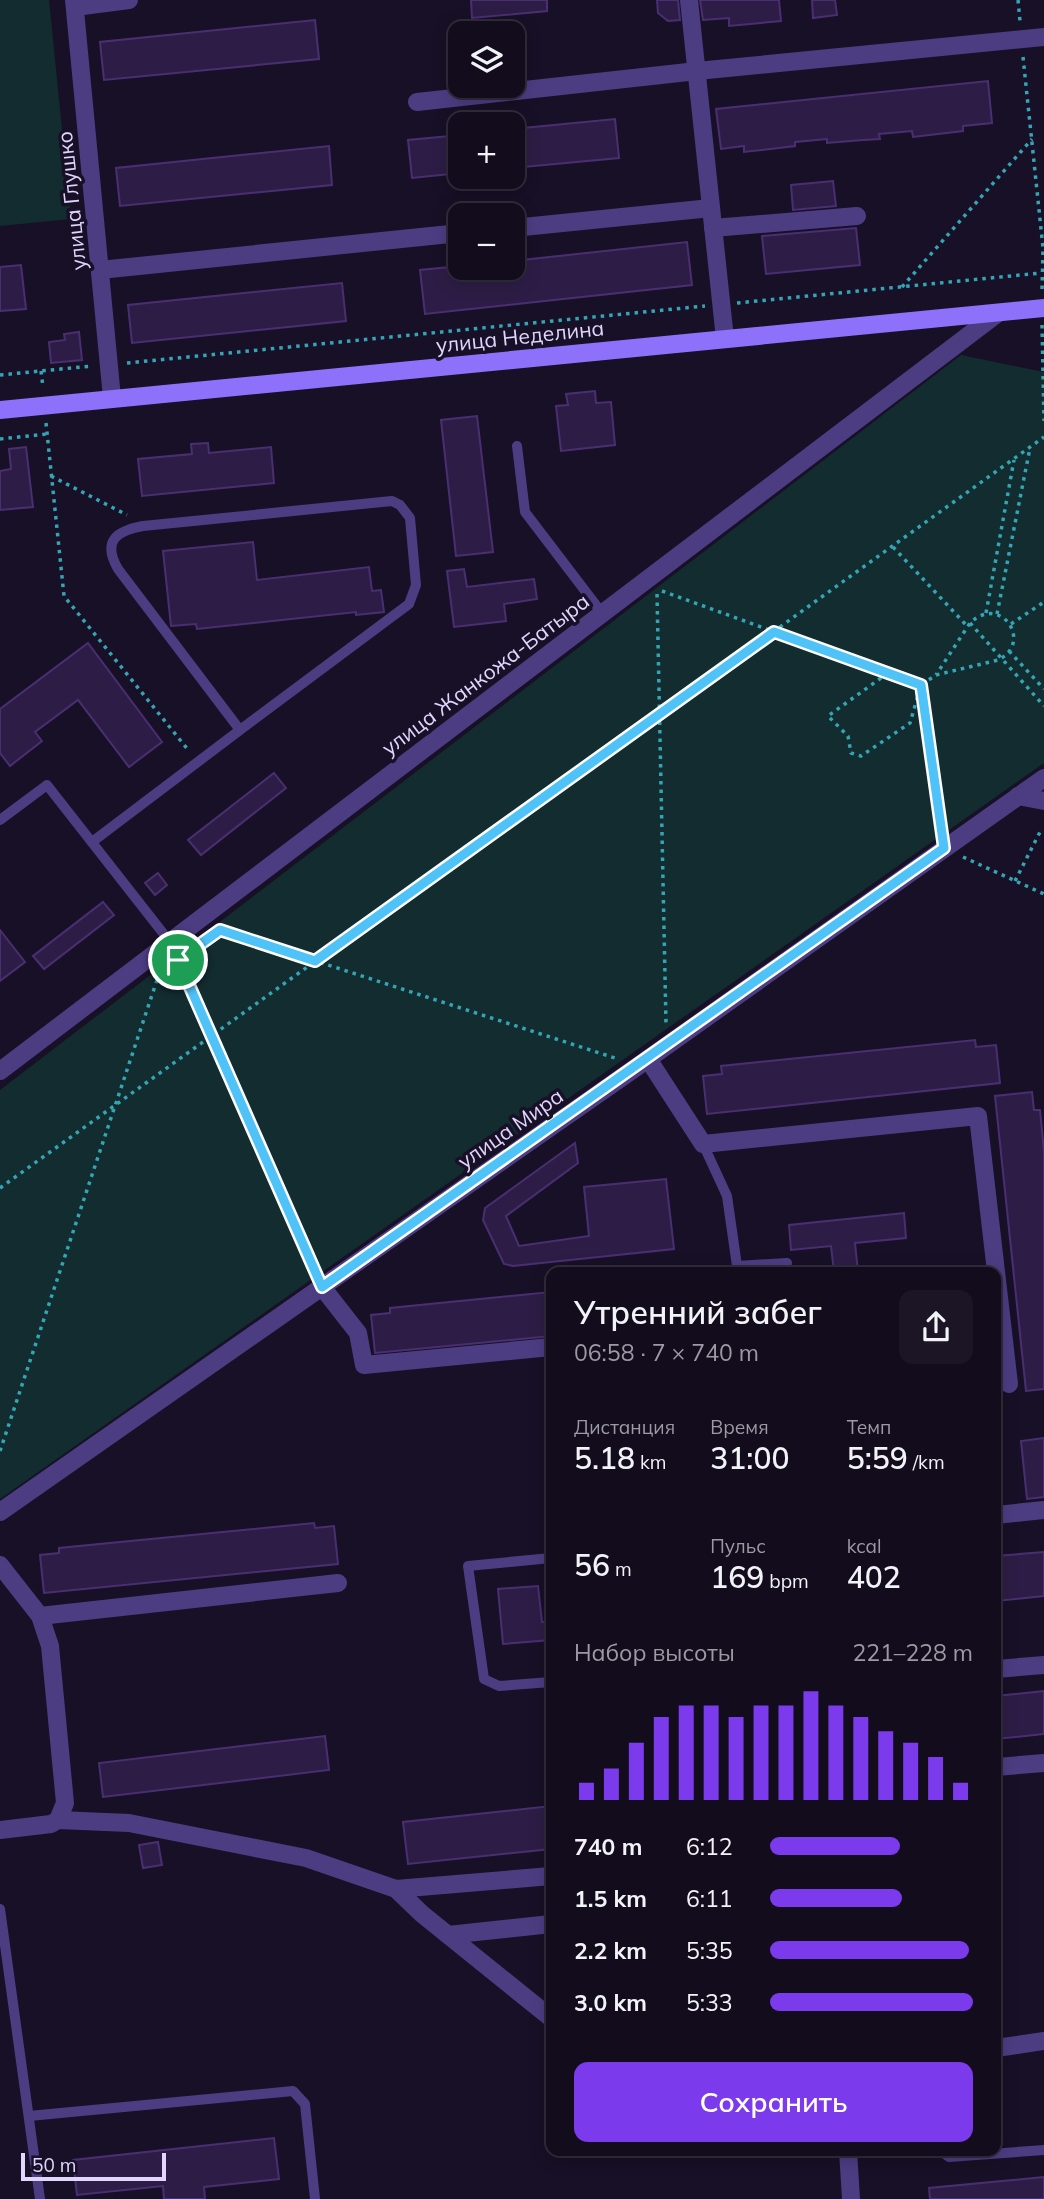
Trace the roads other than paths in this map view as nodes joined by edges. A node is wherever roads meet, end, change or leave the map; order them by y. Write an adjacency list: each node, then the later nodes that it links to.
1 (129, 0): 3 (street)
2 (689, 0): 5 (street)
3 (75, 4): 12 (street, улица Глушко)
4 (1044, 37): 5 (street)
5 (697, 71): 6 (street); 7 (street)
6 (417, 102)
7 (711, 208): 9 (street); 10 (street)
8 (856, 216): 10 (street)
9 (525, 227)
10 (713, 228): 15 (street)
11 (448, 234): 12 (street)
12 (100, 270): 16 (street, улица Глушко)
13 (1043, 308): 14 (street, улица Неделина)
14 (998, 313): 15 (street, улица Неделина); 19 (street, улица Жанкожа-Батыра)
15 (725, 339): 16 (street, улица Неделина)
16 (112, 398): 17 (street, улица Неделина)
17 (0, 410)
18 (517, 446): 19 (lane)
19 (602, 613): 26 (street, улица Жанкожа-Батыра)
20 (240, 730): 20 (lane); 25 (lane)
21 (1044, 778): 22 (street, улица Мира)
22 (1018, 796): 23 (street); 27 (street, улица Мира)
23 (1044, 801)
24 (0, 820): 25 (lane)
25 (92, 842): 26 (lane)
26 (170, 942): 28 (street, улица Жанкожа-Батыра)
27 (643, 1062): 29 (street); 32 (street, улица Мира)
28 (0, 1071)
29 (703, 1144): 30 (lane); 31 (street)
30 (787, 1263)
31 (995, 1267)
32 (322, 1287): 34 (street); 37 (street, улица Мира)
33 (1001, 1315): 35 (street)
34 (546, 1347)
35 (1009, 1384)
36 (1044, 1510): 38 (street)
37 (0, 1512)
38 (1001, 1514)
39 (546, 1558): 45 (lane)
40 (0, 1565): 42 (street)
41 (338, 1583): 42 (street)
42 (40, 1616): 48 (street)
43 (1044, 1665): 44 (street)
44 (1001, 1669)
45 (546, 1682)
46 (1044, 1763): 47 (street)
47 (1001, 1767)
48 (58, 1820): 49 (street); 51 (street)
49 (0, 1830)
50 (546, 1876): 51 (street)
51 (396, 1889): 54 (street)
52 (0, 1909): 58 (lane)
53 (546, 1925): 54 (street)
54 (448, 1935): 55 (street)
55 (546, 2014)
56 (1044, 2041): 57 (street)
57 (1001, 2047)
58 (29, 2116): 62 (lane); 63 (lane)
59 (1044, 2150): 60 (lane)
60 (1001, 2153)
61 (848, 2156): 64 (street)
62 (40, 2199)
63 (315, 2199)
64 (851, 2199)

